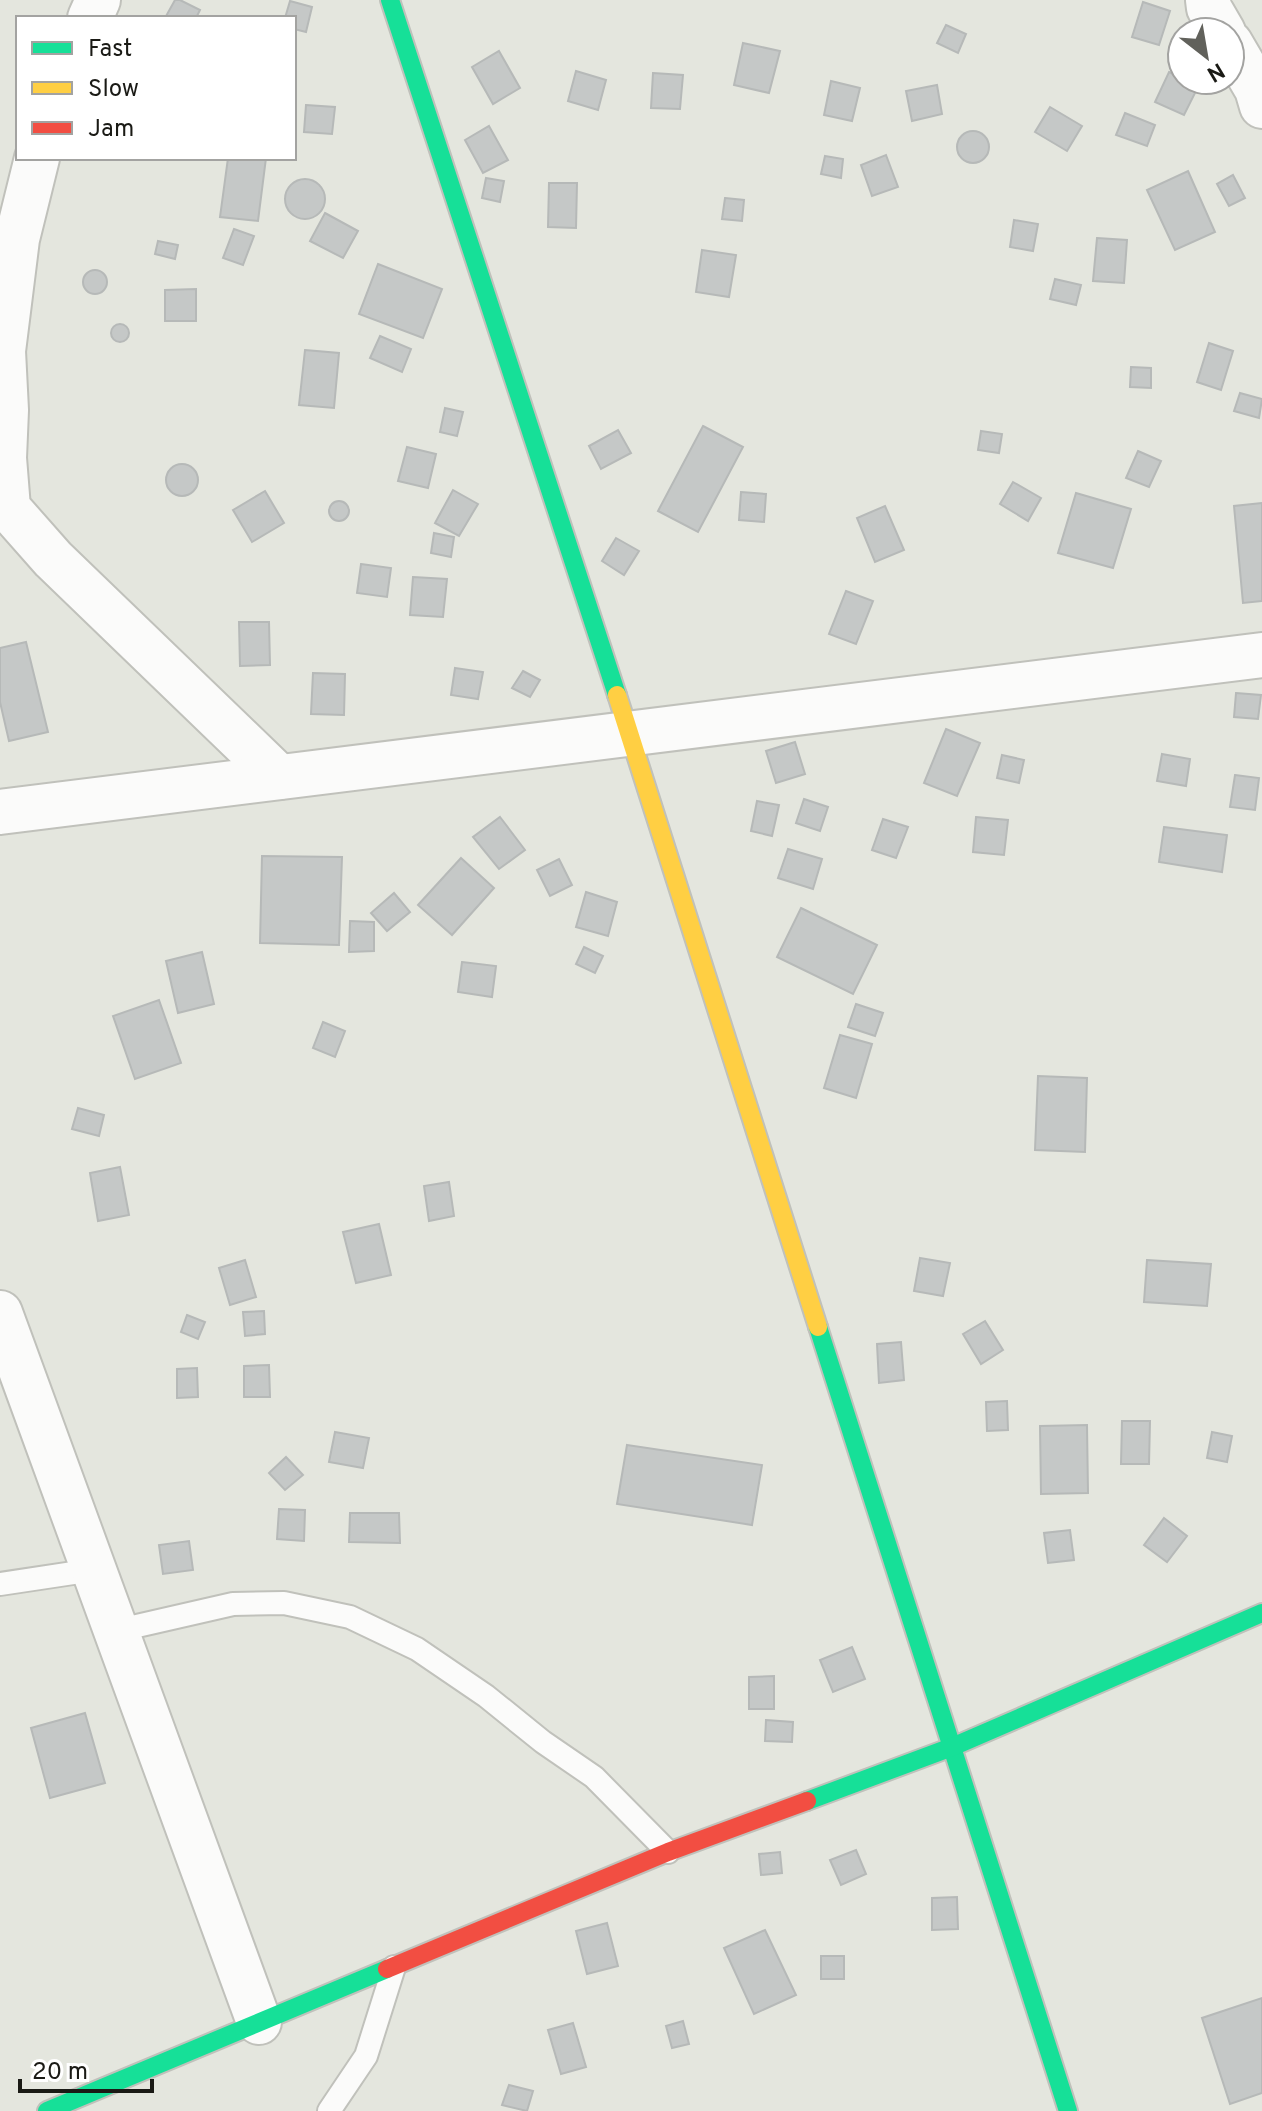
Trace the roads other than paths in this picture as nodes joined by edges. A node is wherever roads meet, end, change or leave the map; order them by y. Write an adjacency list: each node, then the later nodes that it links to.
1 (390, 0): 6 (street)
2 (1246, 70): 3 (street)
3 (1262, 106)
4 (37, 160): 7 (street)
5 (1262, 655): 6 (street)
6 (630, 734): 7 (street); 14 (street)
7 (279, 777): 8 (street)
8 (0, 812)
9 (0, 1313): 10 (street)
10 (93, 1570): 11 (lane); 13 (street)
11 (0, 1584)
12 (1262, 1613): 14 (street)
13 (115, 1631): 15 (lane); 17 (street)
14 (952, 1747): 15 (street); 20 (street)
15 (668, 1852): 16 (street)
16 (394, 1966): 17 (street); 19 (lane)
17 (259, 2022): 18 (street)
18 (47, 2111)
19 (329, 2111)
20 (1068, 2111)

